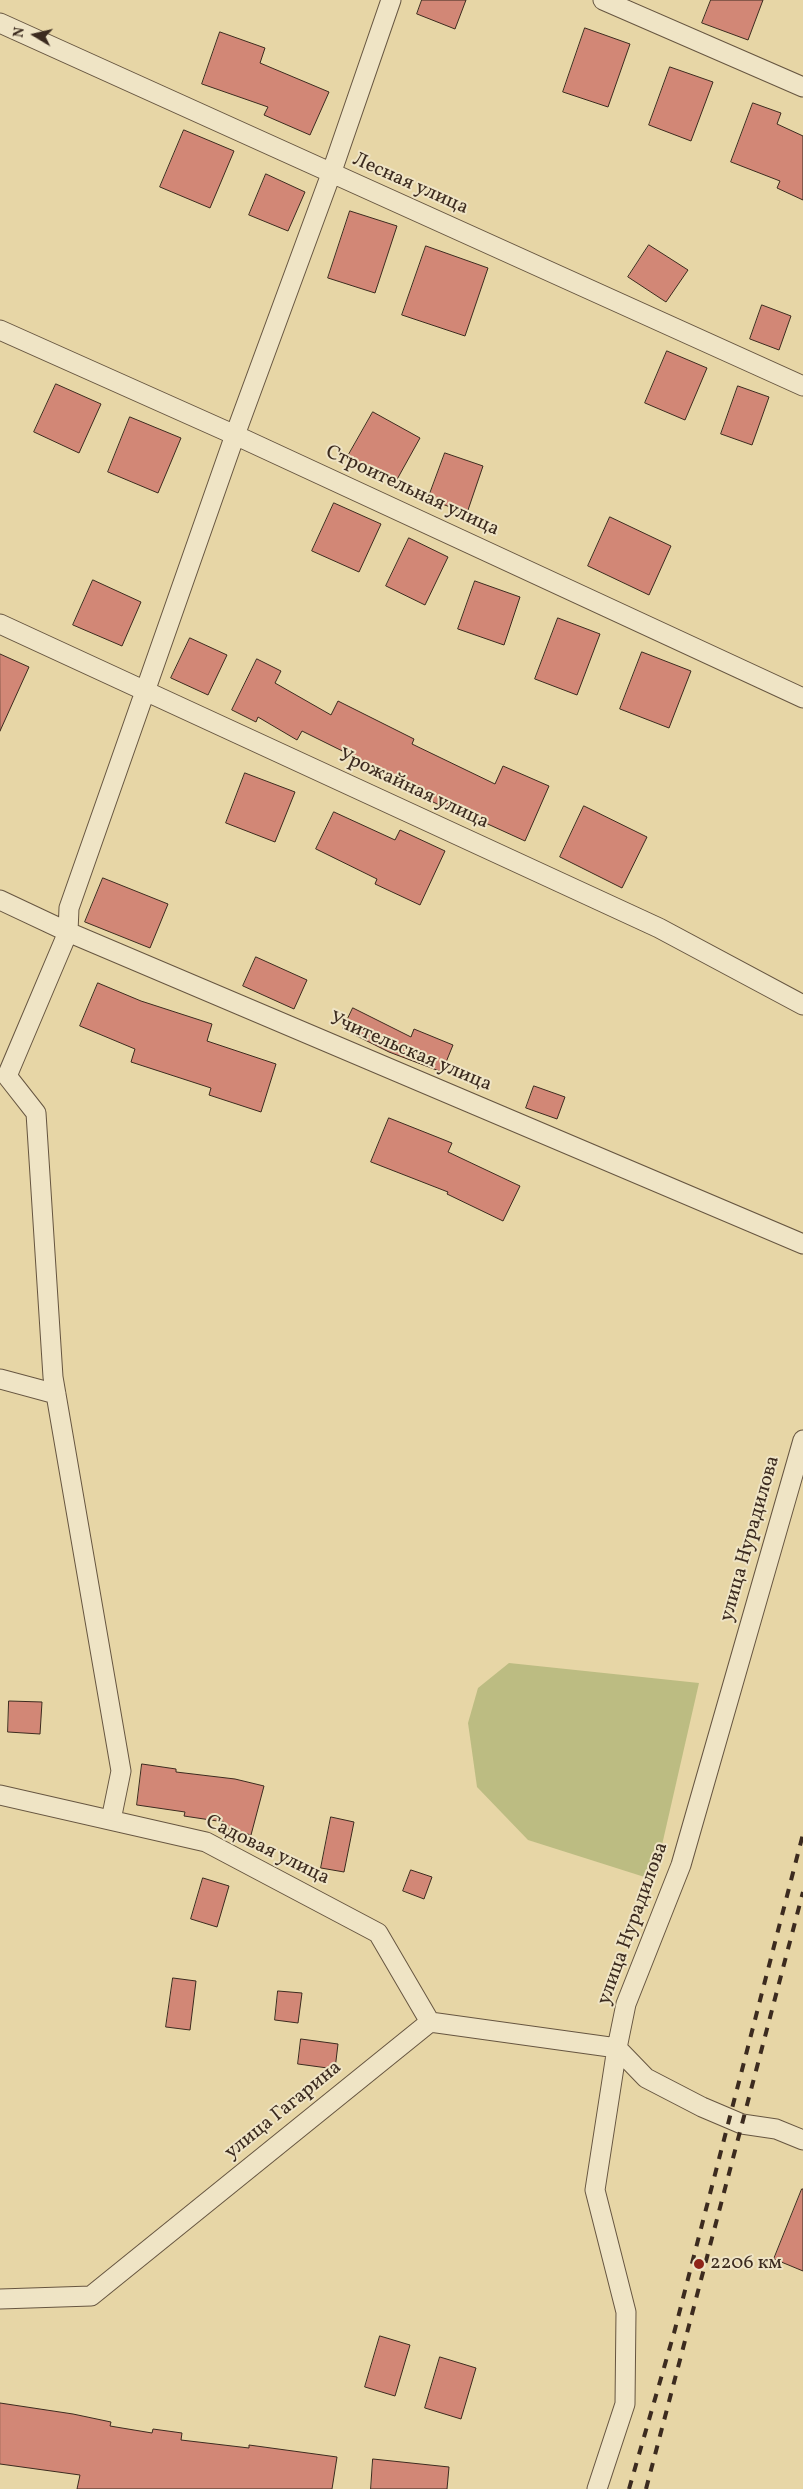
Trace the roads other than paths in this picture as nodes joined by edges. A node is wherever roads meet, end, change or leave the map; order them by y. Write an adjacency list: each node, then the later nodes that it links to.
1 (391, 0): 5 (street)
2 (603, 0): 4 (street)
3 (0, 22): 5 (street, Лесная улица)
4 (803, 87)
5 (331, 174): 7 (street, Лесная улица); 8 (street)
6 (0, 330): 8 (street, Строительная улица)
7 (803, 386)
8 (235, 435): 10 (street); 11 (street, Строительная улица)
9 (0, 624): 10 (street, Урожайная улица)
10 (146, 692): 13 (street); 14 (street, Урожайная улица)
11 (803, 698)
12 (0, 900): 13 (street, Учительская улица)
13 (68, 932): 15 (street, Учительская улица); 17 (street)
14 (803, 1004)
15 (803, 1244)
16 (0, 1379): 17 (street)
17 (56, 1394): 20 (street)
18 (803, 1440): 22 (street, улица Нурадилова)
19 (0, 1795): 20 (street, Садовая улица)
20 (111, 1820): 21 (street, Садовая улица)
21 (430, 2022): 22 (street); 24 (street, улица Гагарина)
22 (617, 2048): 23 (street); 25 (street, улица Нурадилова)
23 (803, 2140)
24 (0, 2299)
25 (597, 2489)

